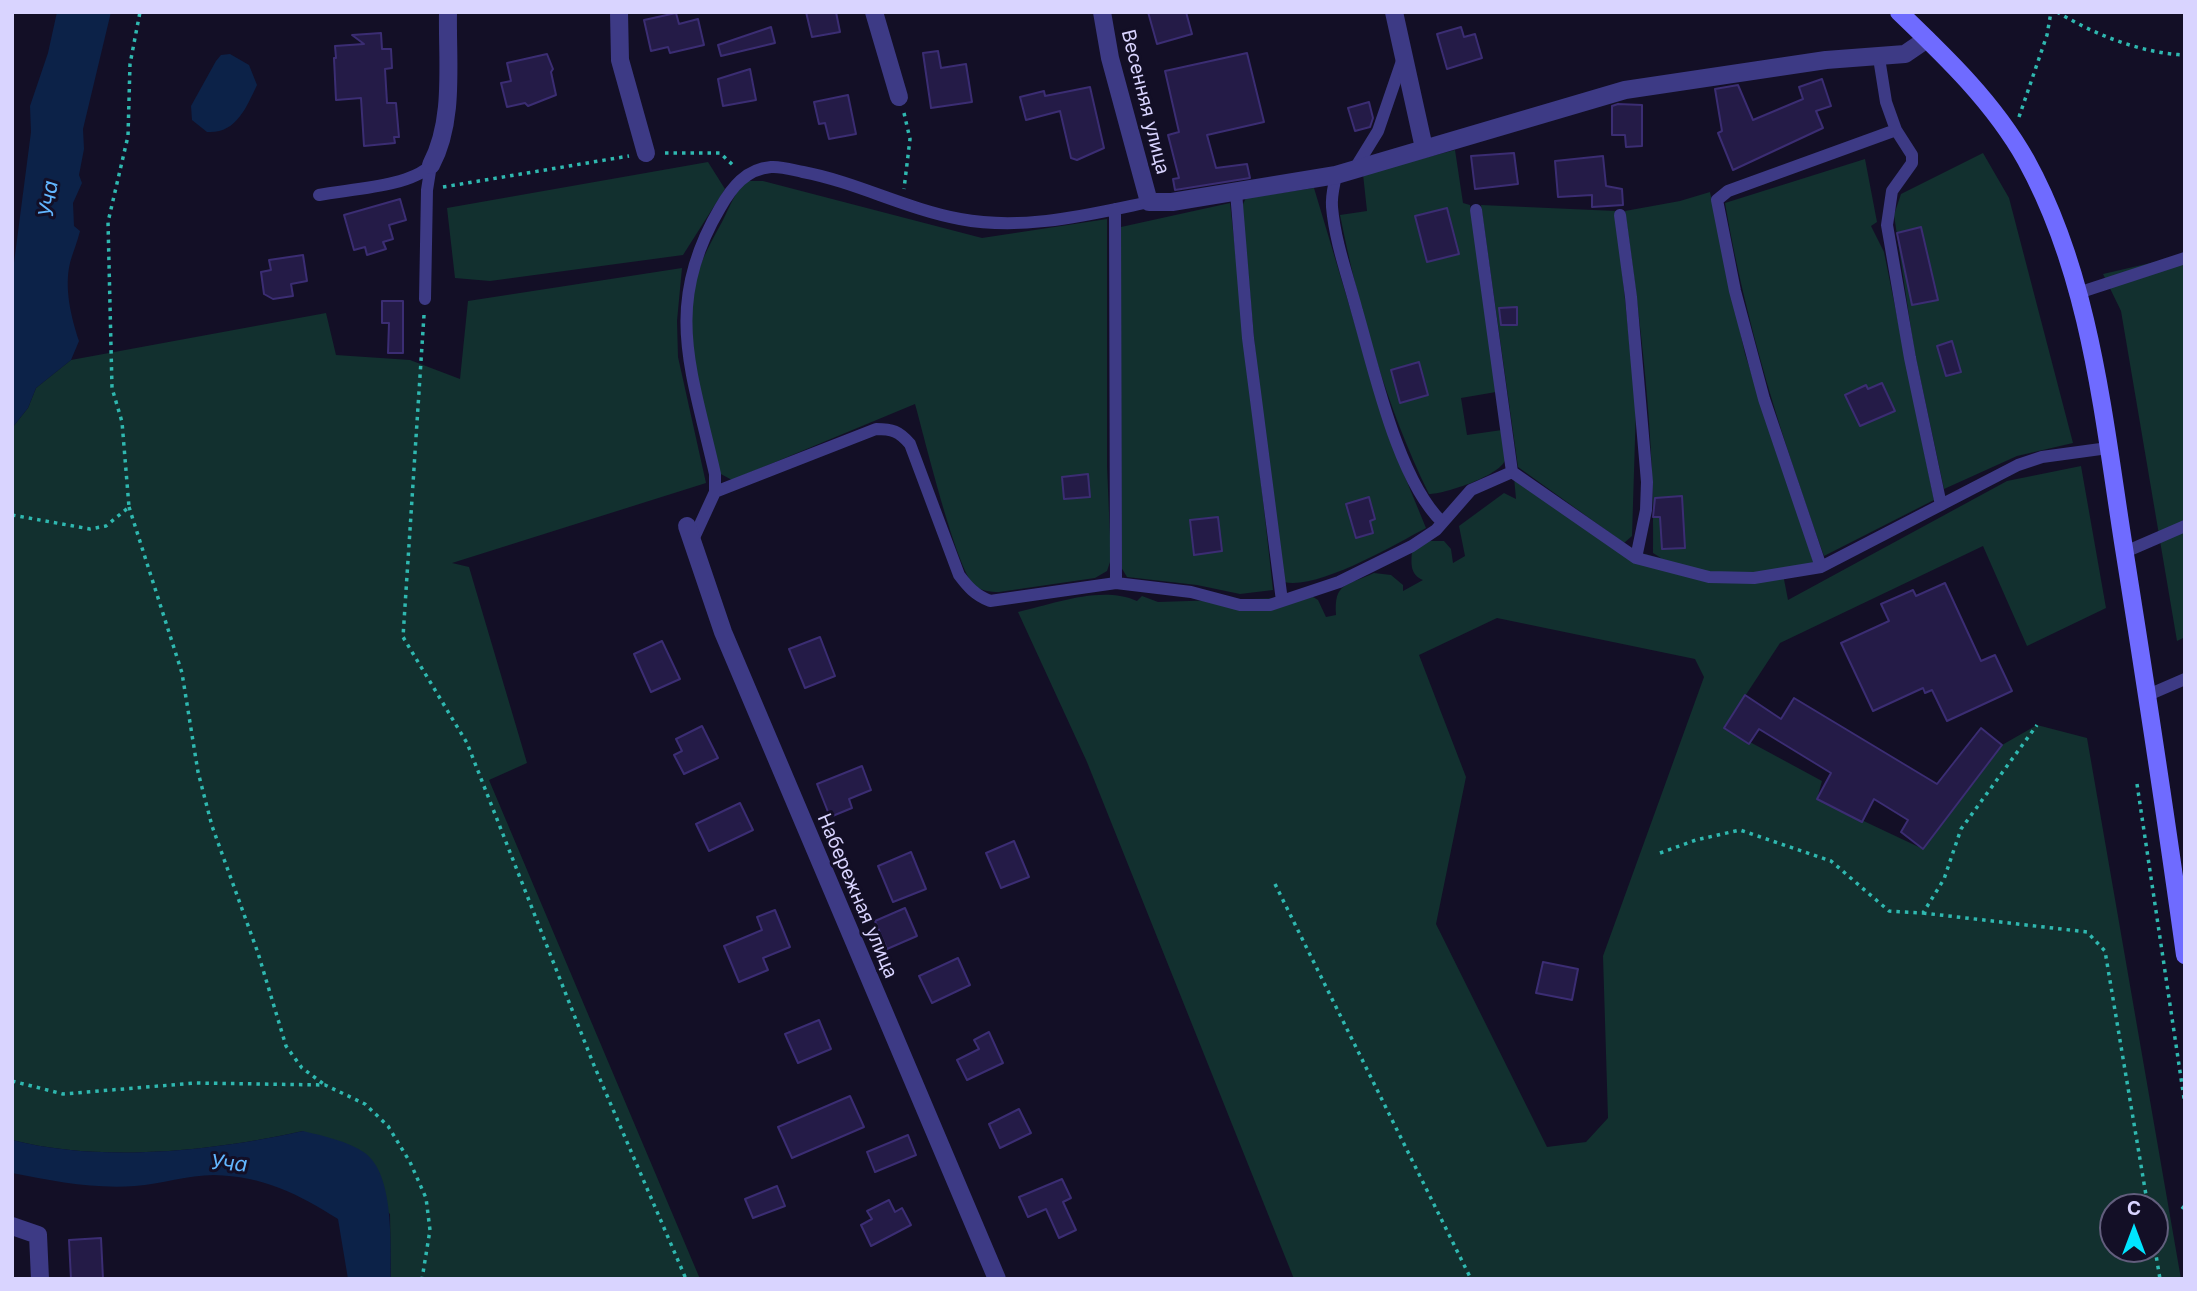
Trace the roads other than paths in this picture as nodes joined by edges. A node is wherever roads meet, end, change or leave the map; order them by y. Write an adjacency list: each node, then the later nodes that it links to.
1 (448, 12): 14 (street)
2 (619, 12): 13 (street)
3 (874, 12): 10 (street)
4 (1102, 12): 19 (street, Весенняя улица)
5 (1394, 12): 9 (street)
6 (1899, 12): 7 (main road)
7 (1927, 39): 8 (street); 24 (main road)
8 (1879, 58): 11 (lane); 12 (street)
9 (1402, 61): 12 (street); 15 (lane)
10 (899, 97)
11 (1896, 130): 29 (lane); 35 (lane)
12 (1424, 148): 15 (street)
13 (646, 153)
14 (431, 165): 18 (lane); 25 (lane)
15 (1354, 170): 16 (street)
16 (1336, 175): 17 (street); 30 (lane)
17 (1236, 192): 19 (street); 37 (lane)
18 (318, 195)
19 (1149, 202): 20 (lane)
20 (1115, 209): 28 (lane); 36 (lane)
21 (1476, 210): 27 (lane)
22 (1620, 215): 34 (lane)
23 (2185, 258): 24 (lane)
24 (2078, 293): 26 (main road)
25 (425, 299)
26 (2108, 448): 29 (lane); 33 (main road)
27 (1512, 472): 30 (lane); 34 (lane)
28 (715, 492): 32 (lane); 36 (lane)
29 (1941, 505): 35 (lane)
30 (1442, 522): 37 (lane)
31 (2185, 526): 33 (lane)
32 (690, 534): 43 (street, Набережная улица)
33 (2125, 552): 39 (main road)
34 (1636, 558): 35 (lane)
35 (1821, 567)
36 (1116, 583): 37 (lane)
37 (1282, 601)
38 (2185, 679): 39 (lane)
39 (2148, 695): 40 (main road)
40 (2185, 956)
41 (12, 1226): 42 (street)
42 (40, 1279)
43 (997, 1279)

